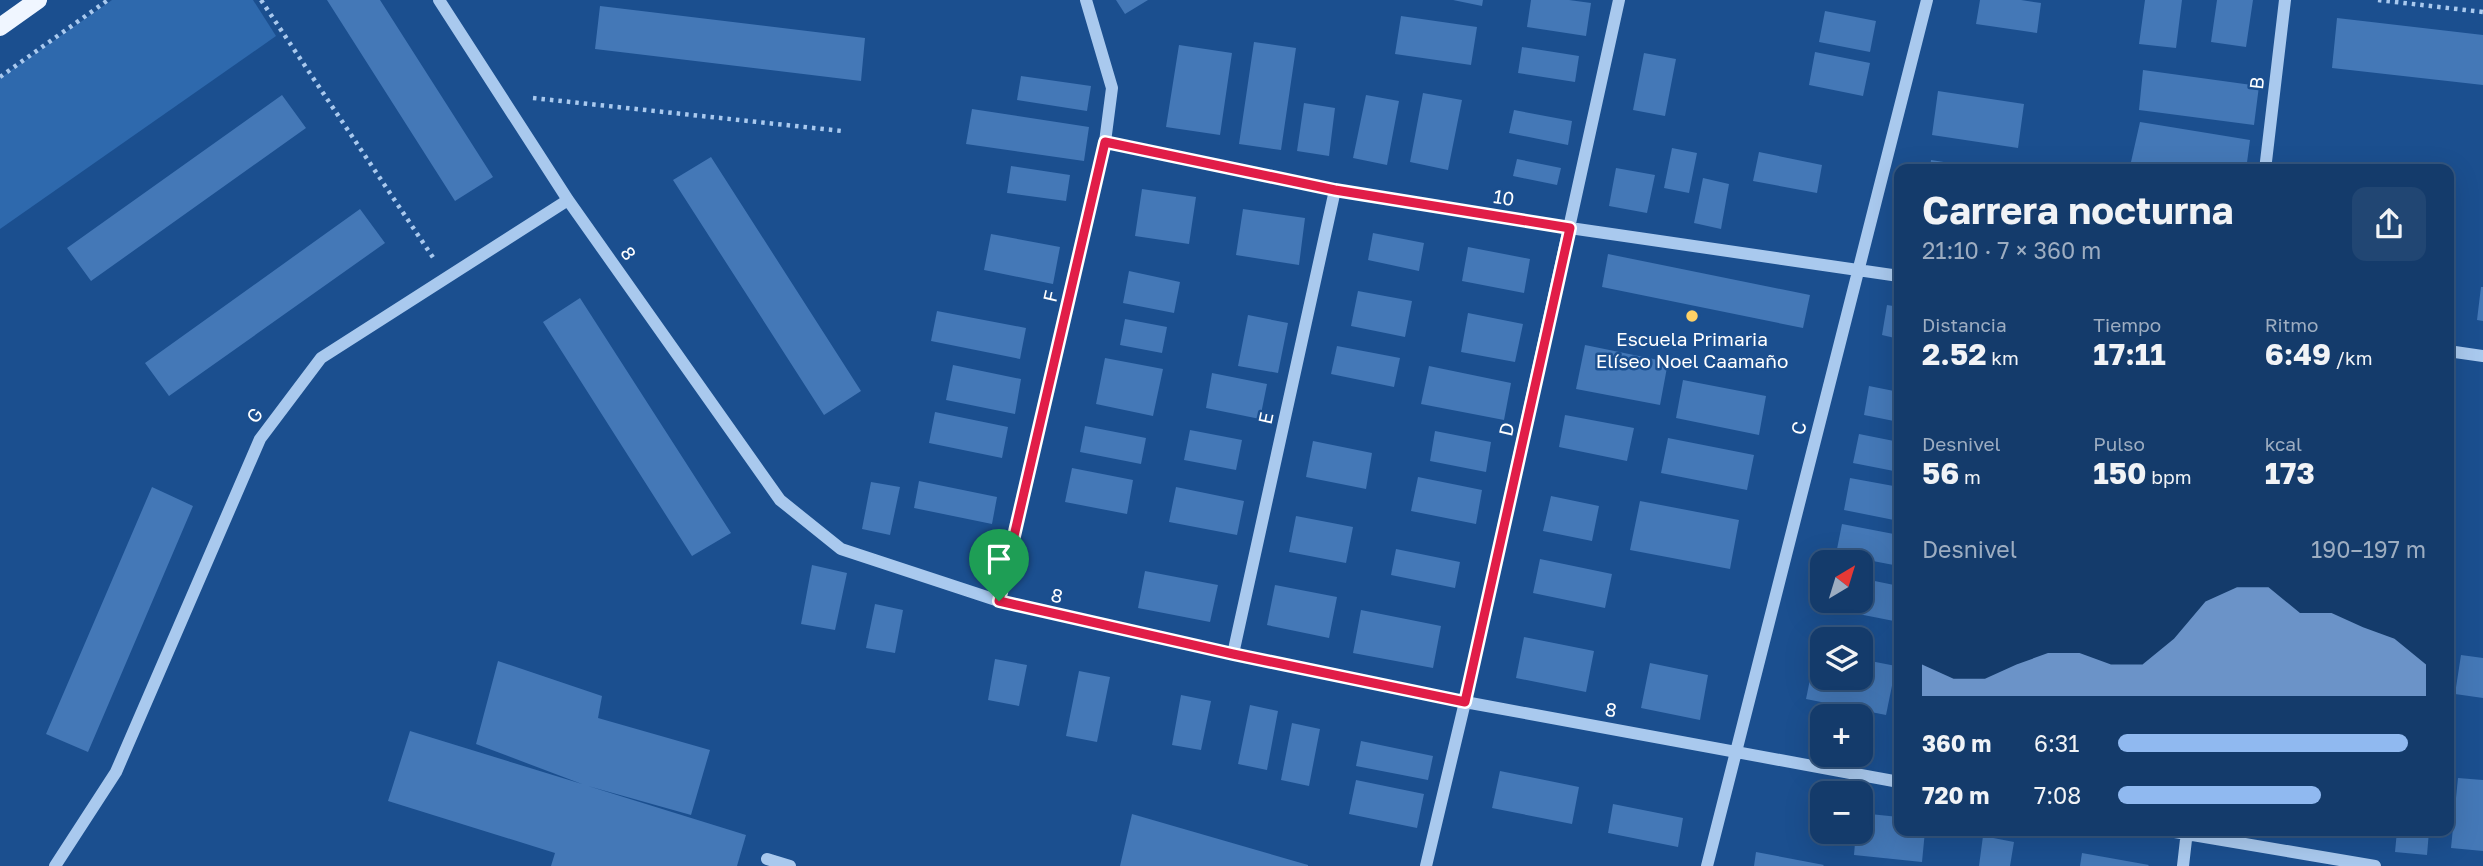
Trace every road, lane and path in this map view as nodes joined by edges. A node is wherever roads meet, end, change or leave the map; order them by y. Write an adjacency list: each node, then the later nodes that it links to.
1 (38, 0): 11 (main road)
2 (108, 0): 12 (path)
3 (261, 0): 22 (path)
4 (439, 0): 13 (street, 8)
5 (1086, 0): 15 (street, F)
6 (1619, 0): 19 (street, D)
7 (1927, 0): 20 (street, C)
8 (2285, 0): 16 (street, B)
9 (2378, 0): 10 (path)
10 (2483, 12)
11 (0, 27)
12 (0, 77)
13 (501, 95): 14 (path); 18 (street, 8)
14 (842, 131)
15 (1105, 142): 17 (street, 10); 25 (street, F)
16 (2266, 164)
17 (1335, 190): 19 (street, 10); 26 (street, E)
18 (568, 200): 22 (street, G); 25 (street, 8)
19 (1570, 228): 20 (street, 10); 27 (street, D)
20 (1858, 271): 21 (street, 10); 28 (street, C)
21 (1894, 275)
22 (446, 277): 33 (street, G)
23 (2454, 352): 24 (street)
24 (2483, 356)
25 (999, 601): 26 (street, 8)
26 (1233, 654): 27 (street, 8)
27 (1465, 702): 28 (street, 8); 35 (street, D)
28 (1736, 752): 29 (street, 8); 36 (street, C)
29 (1894, 781)
30 (2187, 836): 37 (street)
31 (2204, 836): 38 (street)
32 (767, 859): 34 (street)
33 (55, 866)
34 (790, 866)
35 (1426, 866)
36 (1707, 866)
37 (2183, 866)
38 (2375, 866)

